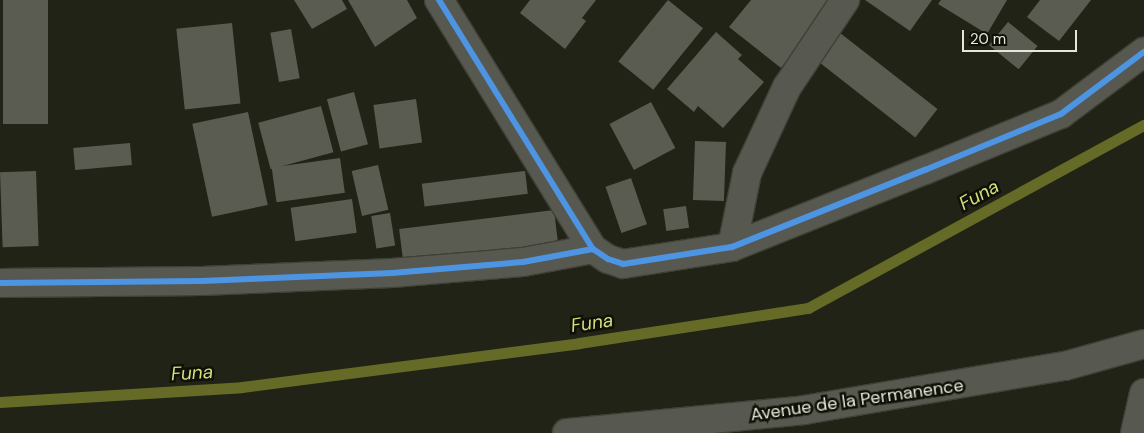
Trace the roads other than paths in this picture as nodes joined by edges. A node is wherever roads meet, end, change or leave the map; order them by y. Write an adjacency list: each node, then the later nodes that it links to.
1 (439, 0): 5 (street)
2 (845, 0): 4 (street)
3 (1144, 52): 4 (street)
4 (732, 247): 5 (street)
5 (593, 249): 6 (street)
6 (0, 283)
7 (1144, 344): 9 (street, Avenue de la Permanence)
8 (1144, 393): 10 (street)
9 (567, 433)
10 (1135, 433)

